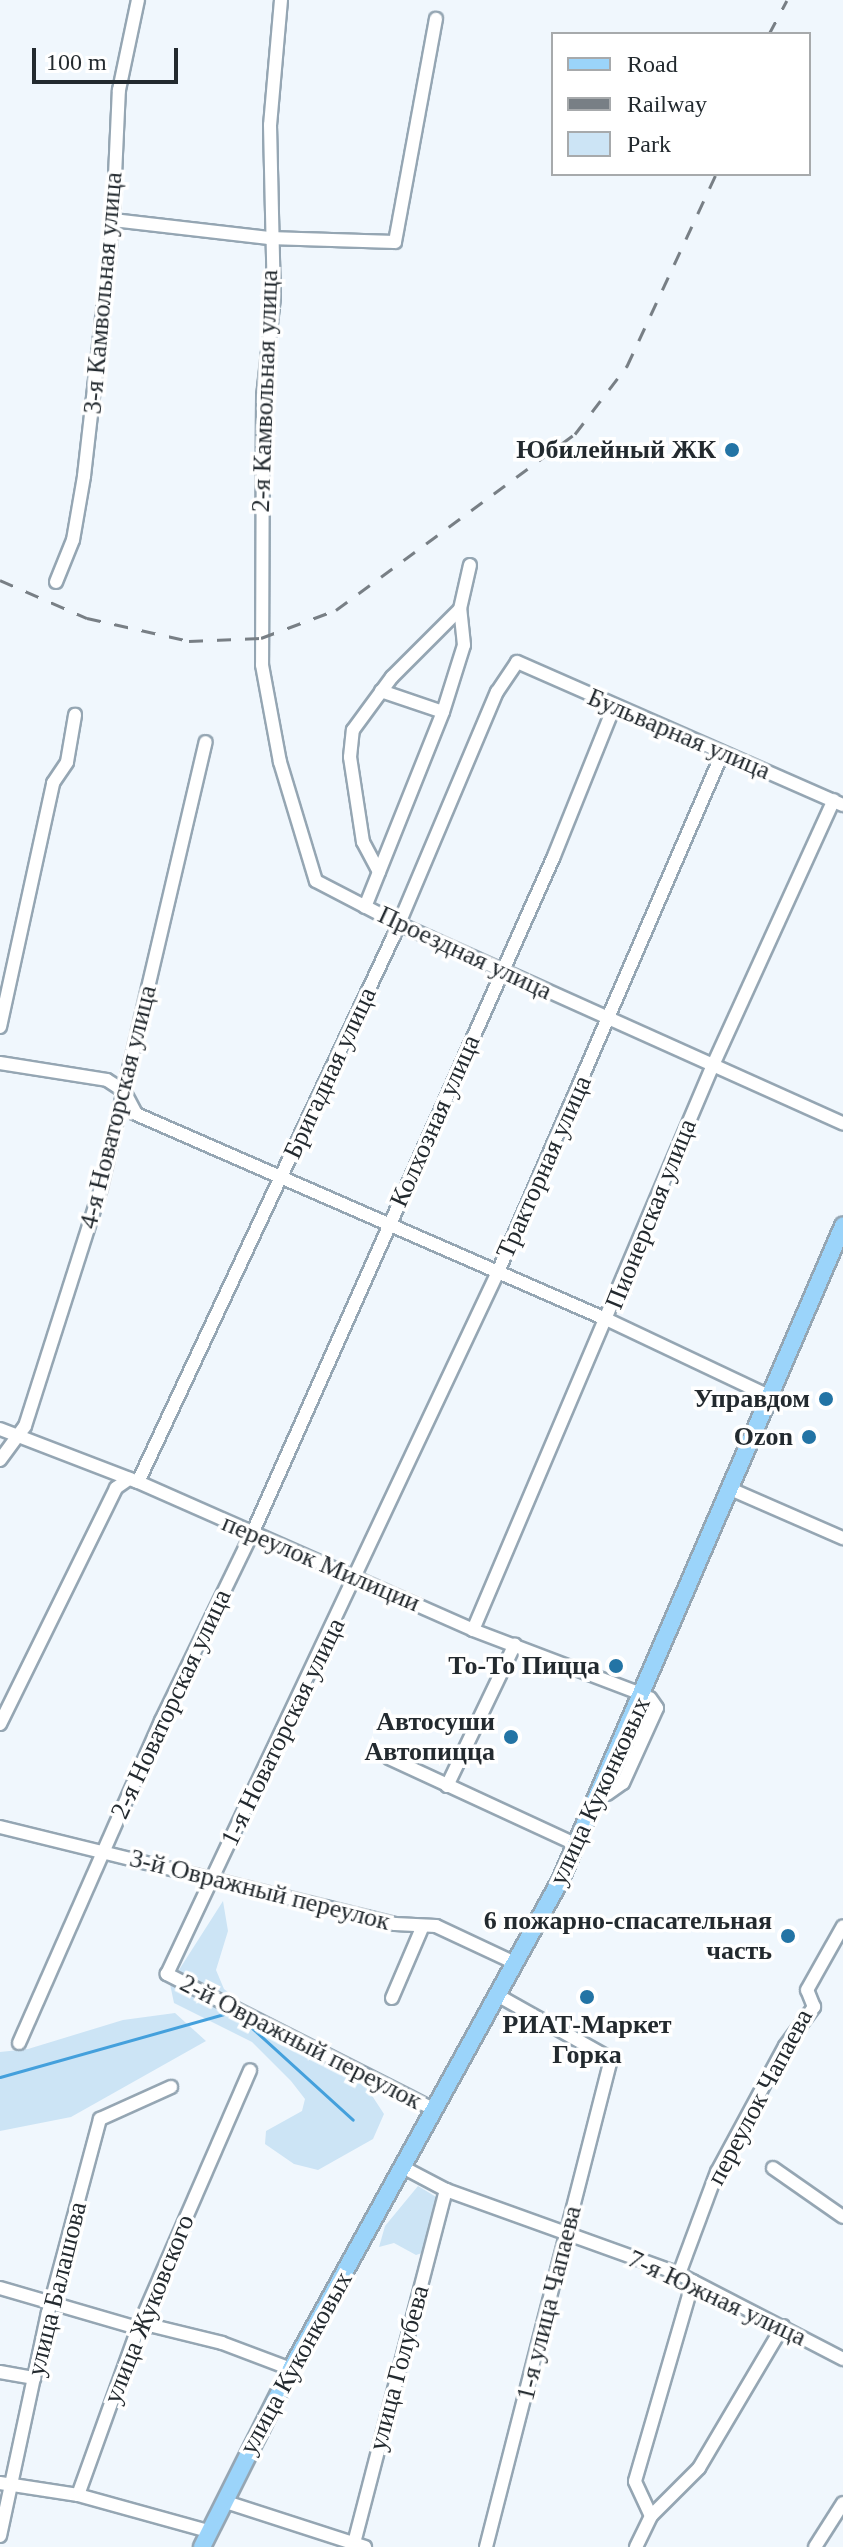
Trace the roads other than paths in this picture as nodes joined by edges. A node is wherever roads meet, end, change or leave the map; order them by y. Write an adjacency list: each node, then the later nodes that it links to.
1 (138, 0): 4 (street, 3-я Камвольная улица)
2 (281, 0): 5 (street, 2-я Камвольная улица)
3 (436, 19): 5 (street)
4 (113, 220): 5 (street); 7 (street, 3-я Камвольная улица)
5 (269, 238): 9 (street, 2-я Камвольная улица)
6 (470, 565): 8 (street)
7 (56, 582)
8 (460, 609): 11 (street); 13 (street)
9 (261, 638): 19 (street, Проездная улица)
10 (517, 662): 12 (street, Бульварная улица); 20 (street, Бригадная улица)
11 (381, 691): 13 (street); 18 (street)
12 (614, 707): 16 (street, Бульварная улица); 21 (street, Колхозная улица)
13 (443, 712): 18 (street)
14 (75, 715): 23 (street)
15 (206, 742): 26 (street, 4-я Новаторская улица)
16 (722, 754): 17 (street, Бульварная улица); 22 (street, Тракторная улица)
17 (839, 802): 25 (street, Пионерская улица)
18 (379, 872): 19 (street)
19 (365, 907): 20 (street, Проездная улица)
20 (399, 924): 21 (street, Проездная улица); 28 (street, Бригадная улица)
21 (501, 970): 22 (street, Проездная улица); 29 (street, Колхозная улица)
22 (609, 1019): 25 (street, Проездная улица); 32 (street, Тракторная улица)
23 (0, 1027)
24 (0, 1063): 26 (street)
25 (713, 1065): 27 (street, Проездная улица); 33 (street, Пионерская улица)
26 (124, 1091): 28 (street); 36 (street, 4-я Новаторская улица)
27 (843, 1124)
28 (282, 1177): 29 (street); 38 (street, Бригадная улица)
29 (390, 1224): 32 (street); 40 (street, Колхозная улица)
30 (843, 1226): 34 (main road, улица Куконковых)
31 (843, 1243): 39 (main road, улица Куконковых)
32 (498, 1272): 33 (street); 42 (street, Тракторная улица)
33 (608, 1320): 34 (street); 43 (street, Пионерская улица)
34 (771, 1397): 39 (main road, улица Куконковых)
35 (0, 1429): 36 (street, переулок Милиции)
36 (20, 1433): 37 (street, 4-я Новаторская улица); 38 (street, переулок Милиции)
37 (0, 1460)
38 (134, 1481): 40 (street, переулок Милиции); 46 (street, Бригадная улица)
39 (734, 1491): 41 (street); 45 (main road, улица Куконковых)
40 (252, 1534): 42 (street, переулок Милиции); 51 (street, 2-я Новаторская улица)
41 (843, 1538)
42 (359, 1576): 43 (street, переулок Милиции); 52 (street, 1-я Новаторская улица)
43 (473, 1630): 44 (street, переулок Милиции)
44 (515, 1644): 45 (street, переулок Милиции); 48 (street)
45 (647, 1697): 50 (main road, улица Куконковых); 58 (main road, улица Куконковых)
46 (0, 1724)
47 (389, 1758): 48 (street)
48 (447, 1786): 50 (street)
49 (0, 1827): 51 (street, 3-й Овражный переулок)
50 (577, 1845): 55 (main road, улица Куконковых)
51 (104, 1853): 52 (street, 3-й Овражный переулок); 59 (street, 2-я Новаторская улица)
52 (212, 1877): 54 (street, 3-й Овражный переулок); 56 (street, 1-я Новаторская улица)
53 (843, 1926): 68 (street, переулок Чапаева)
54 (422, 1928): 55 (street, 3-й Овражный переулок); 57 (street)
55 (515, 1963): 62 (main road, улица Куконковых)
56 (167, 1974): 62 (street, 2-й Овражный переулок)
57 (392, 1998)
58 (504, 1999): 64 (main road, улица Куконковых); 67 (street, 1-я улица Чапаева)
59 (19, 2043)
60 (250, 2070): 73 (street, улица Жуковского)
61 (171, 2087): 71 (street, улица Балашова)
62 (435, 2110): 75 (main road, улица Куконковых)
63 (773, 2168): 66 (street)
64 (410, 2171): 65 (street, 7-я Южная улица); 80 (main road, улица Куконковых)
65 (446, 2190): 67 (street, 7-я Южная улица); 85 (street, улица Голубева)
66 (843, 2217)
67 (567, 2232): 68 (street, 7-я Южная улица); 86 (street, 1-я улица Чапаева)
68 (679, 2274): 69 (street, 7-я Южная улица)
69 (693, 2281): 72 (street, 7-я Южная улица); 82 (street)
70 (0, 2288): 71 (street)
71 (55, 2300): 73 (street); 77 (street, улица Балашова)
72 (783, 2326): 74 (street, 7-я Южная улица); 82 (street)
73 (138, 2328): 75 (street); 79 (street, улица Жуковского)
74 (843, 2359)
75 (291, 2369): 84 (main road, улица Куконковых)
76 (0, 2372): 77 (street)
77 (34, 2378): 78 (street, улица Балашова)
78 (5, 2484): 79 (street); 83 (street, улица Балашова)
79 (78, 2495): 84 (street)
80 (229, 2503): 84 (main road, улица Куконковых); 85 (street)
81 (843, 2503): 88 (street)
82 (651, 2516): 87 (street)
83 (0, 2536)
84 (206, 2542)
85 (357, 2546)
86 (486, 2547)
87 (636, 2547)
88 (815, 2547)

